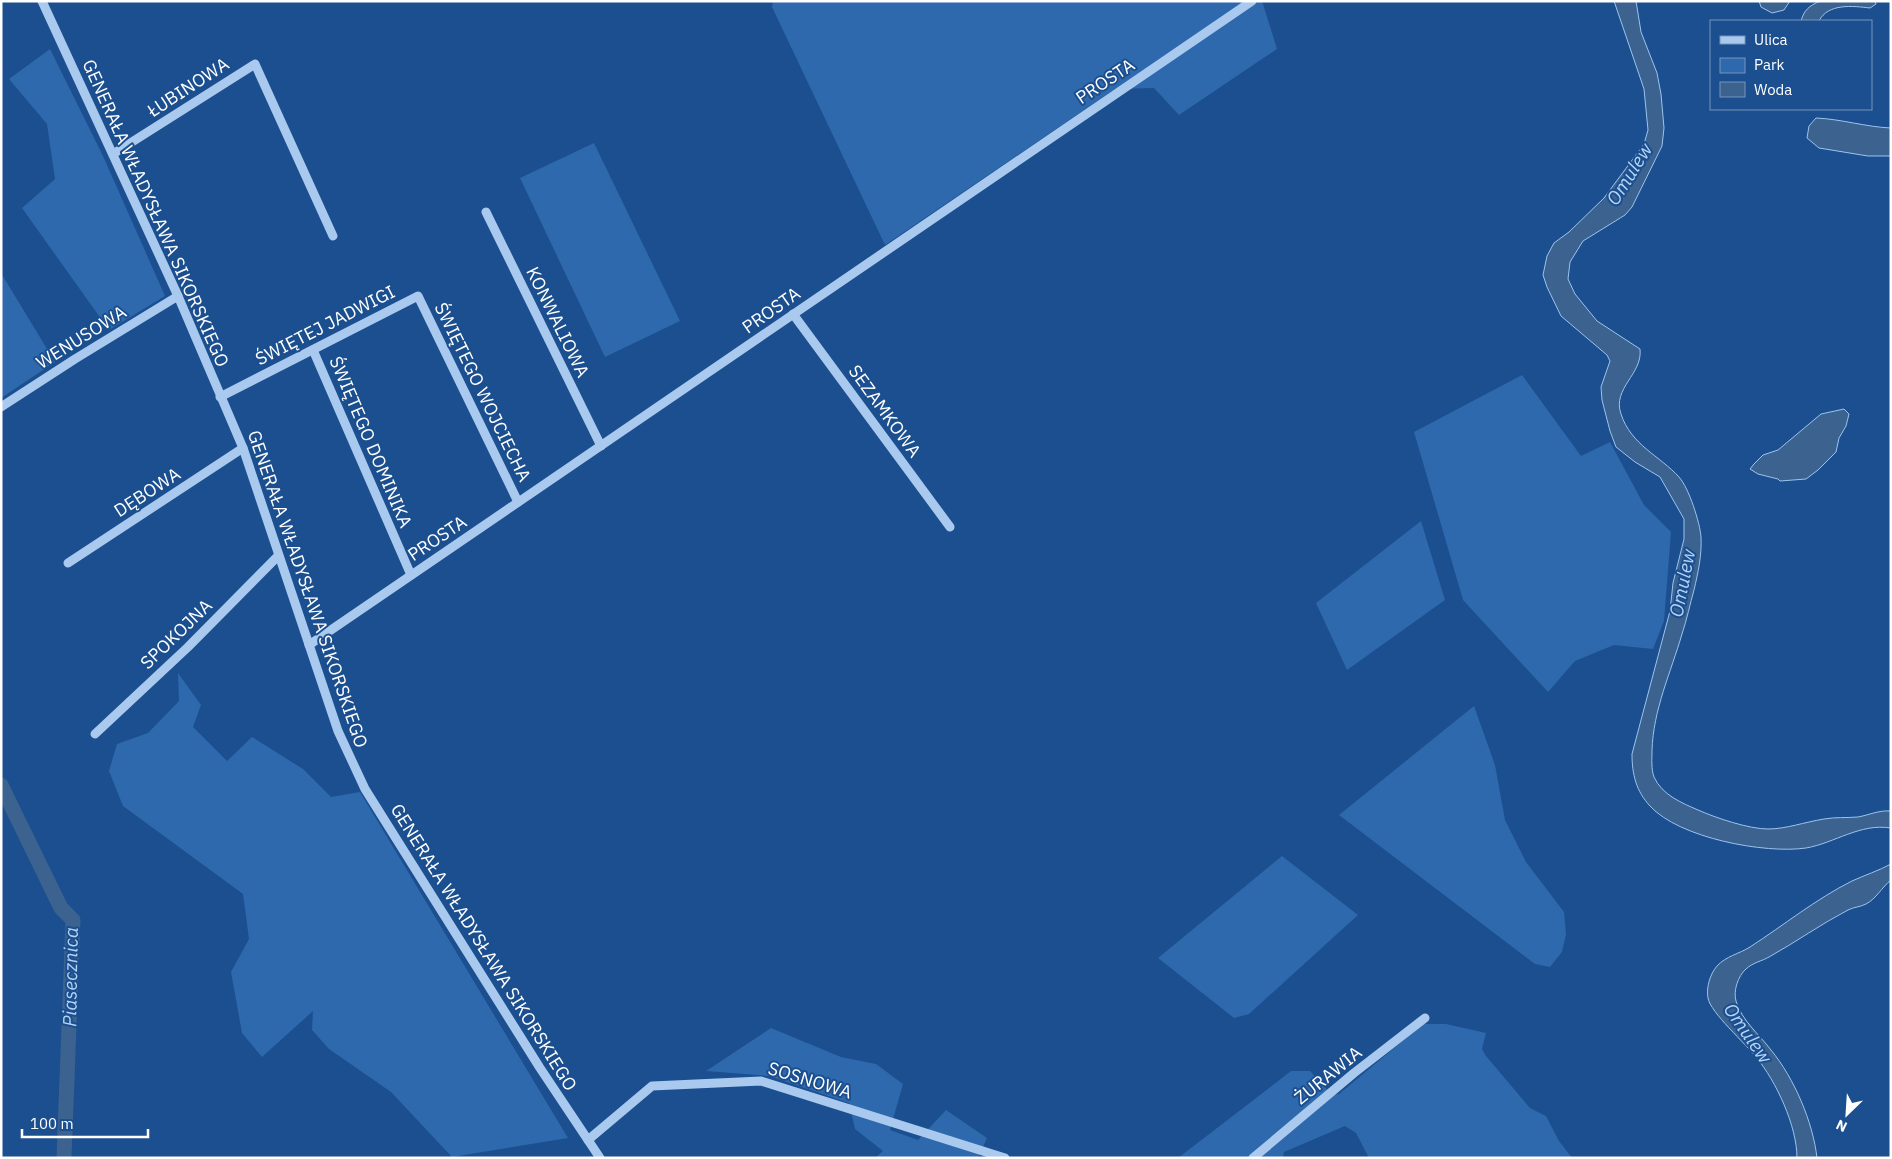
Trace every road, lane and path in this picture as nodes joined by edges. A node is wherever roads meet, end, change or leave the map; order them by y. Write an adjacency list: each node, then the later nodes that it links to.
1 (42, 1): 3 (street, GENERAŁA WŁADYSŁAWA SIKORSKIEGO)
2 (1252, 1): 8 (street, PROSTA)
3 (113, 154): 5 (street, ŁUBINOWA); 6 (street, GENERAŁA WŁADYSŁAWA SIKORSKIEGO)
4 (486, 212): 12 (street, KONWALIOWA)
5 (333, 236)
6 (178, 296): 10 (street, GENERAŁA WŁADYSŁAWA SIKORSKIEGO); 11 (street, WENUSOWA)
7 (418, 296): 9 (street, ŚWIĘTEJ JADWIGI); 14 (street, ŚWIĘTEGO WOJCIECHA)
8 (794, 314): 12 (street, PROSTA); 15 (street, SEZAMKOWA)
9 (313, 350): 10 (street, ŚWIĘTEJ JADWIGI); 18 (street, ŚWIĘTEGO DOMINIKA)
10 (220, 397): 13 (street, GENERAŁA WŁADYSŁAWA SIKORSKIEGO)
11 (1, 406)
12 (601, 446): 14 (street, PROSTA)
13 (243, 448): 16 (street, GENERAŁA WŁADYSŁAWA SIKORSKIEGO); 17 (street, DĘBOWA)
14 (518, 502): 18 (street, PROSTA)
15 (950, 526)
16 (278, 556): 19 (street, GENERAŁA WŁADYSŁAWA SIKORSKIEGO); 20 (street, SPOKOJNA)
17 (68, 563)
18 (411, 575): 19 (street, PROSTA)
19 (309, 645): 22 (street, GENERAŁA WŁADYSŁAWA SIKORSKIEGO)
20 (95, 734)
21 (1424, 1018): 25 (street, ŻURAWIA)
22 (588, 1140): 23 (street, GENERAŁA WŁADYSŁAWA SIKORSKIEGO); 24 (street, SOSNOWA)
23 (600, 1158)
24 (1005, 1158)
25 (1253, 1158)

